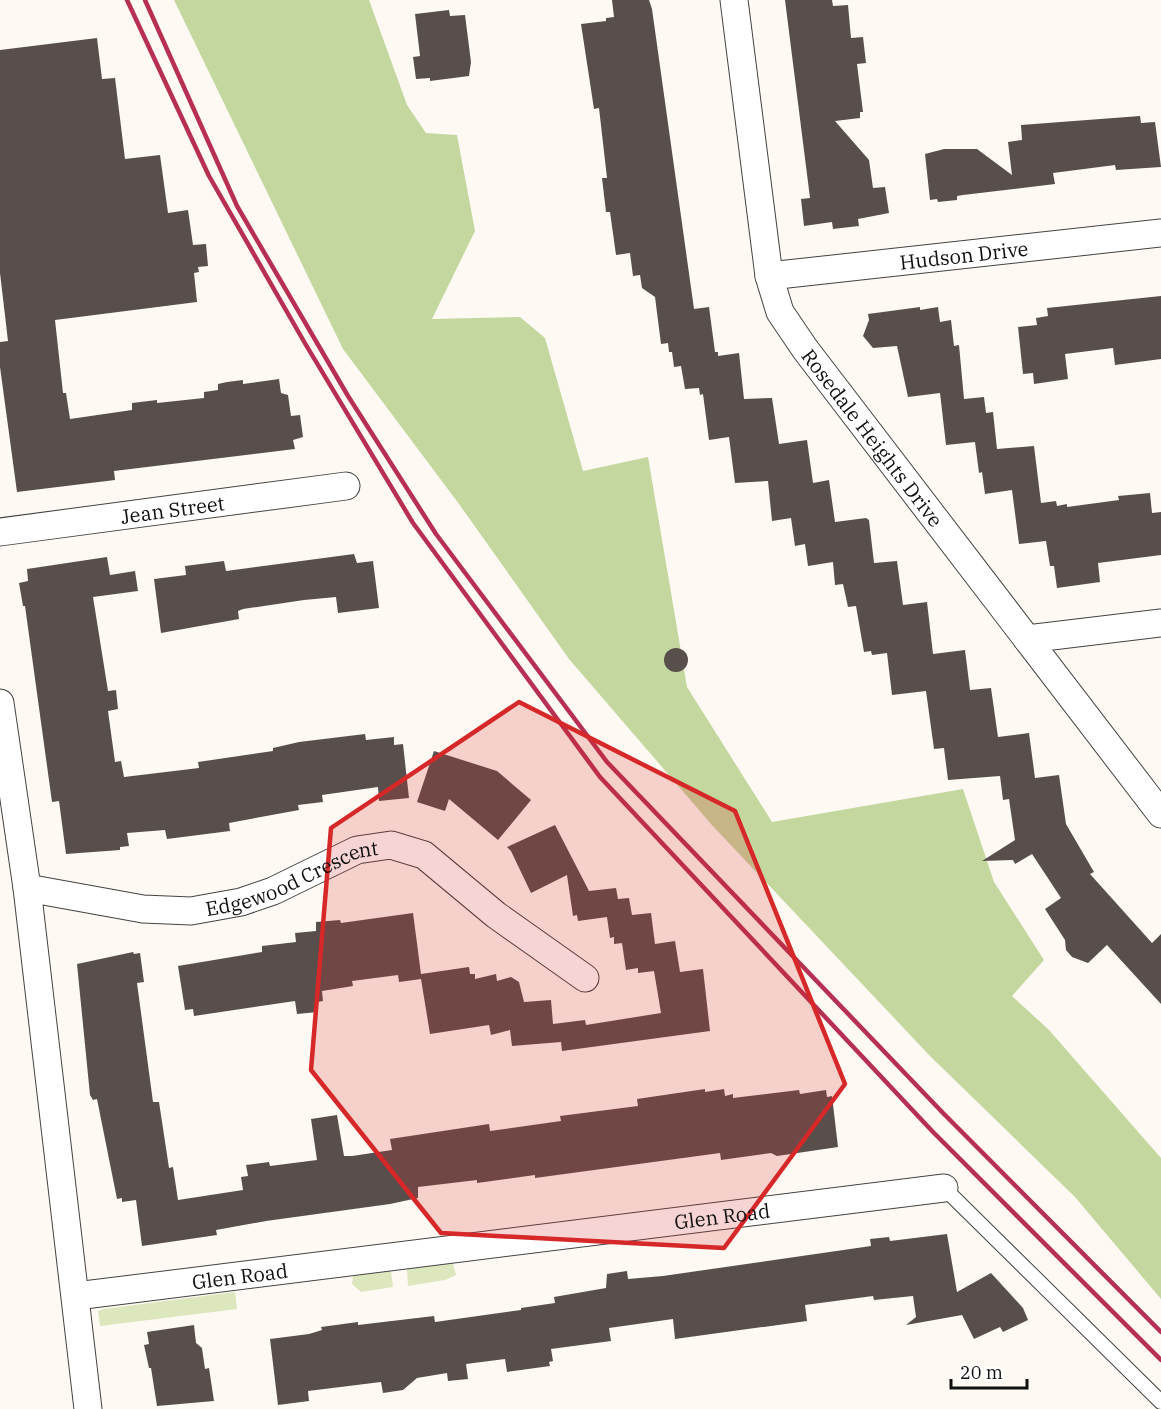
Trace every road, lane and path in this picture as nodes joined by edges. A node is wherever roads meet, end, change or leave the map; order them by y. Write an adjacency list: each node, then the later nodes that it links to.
1 (734, 0): 3 (street, Rosedale Heights Drive)
2 (1161, 233): 3 (street, Hudson Drive)
3 (769, 276): 7 (street, Rosedale Heights Drive)
4 (346, 486): 5 (street, Jean Street)
5 (0, 532)
6 (1161, 623): 7 (street)
7 (1027, 639): 10 (street, Rosedale Heights Drive)
8 (0, 703): 9 (street)
9 (4, 765): 11 (street)
10 (1161, 814)
11 (27, 888): 12 (street, Edgewood Crescent); 14 (street)
12 (585, 978)
13 (944, 1188): 14 (street, Glen Road); 15 (lane)
14 (76, 1296): 16 (street)
15 (1161, 1402)
16 (88, 1409)

